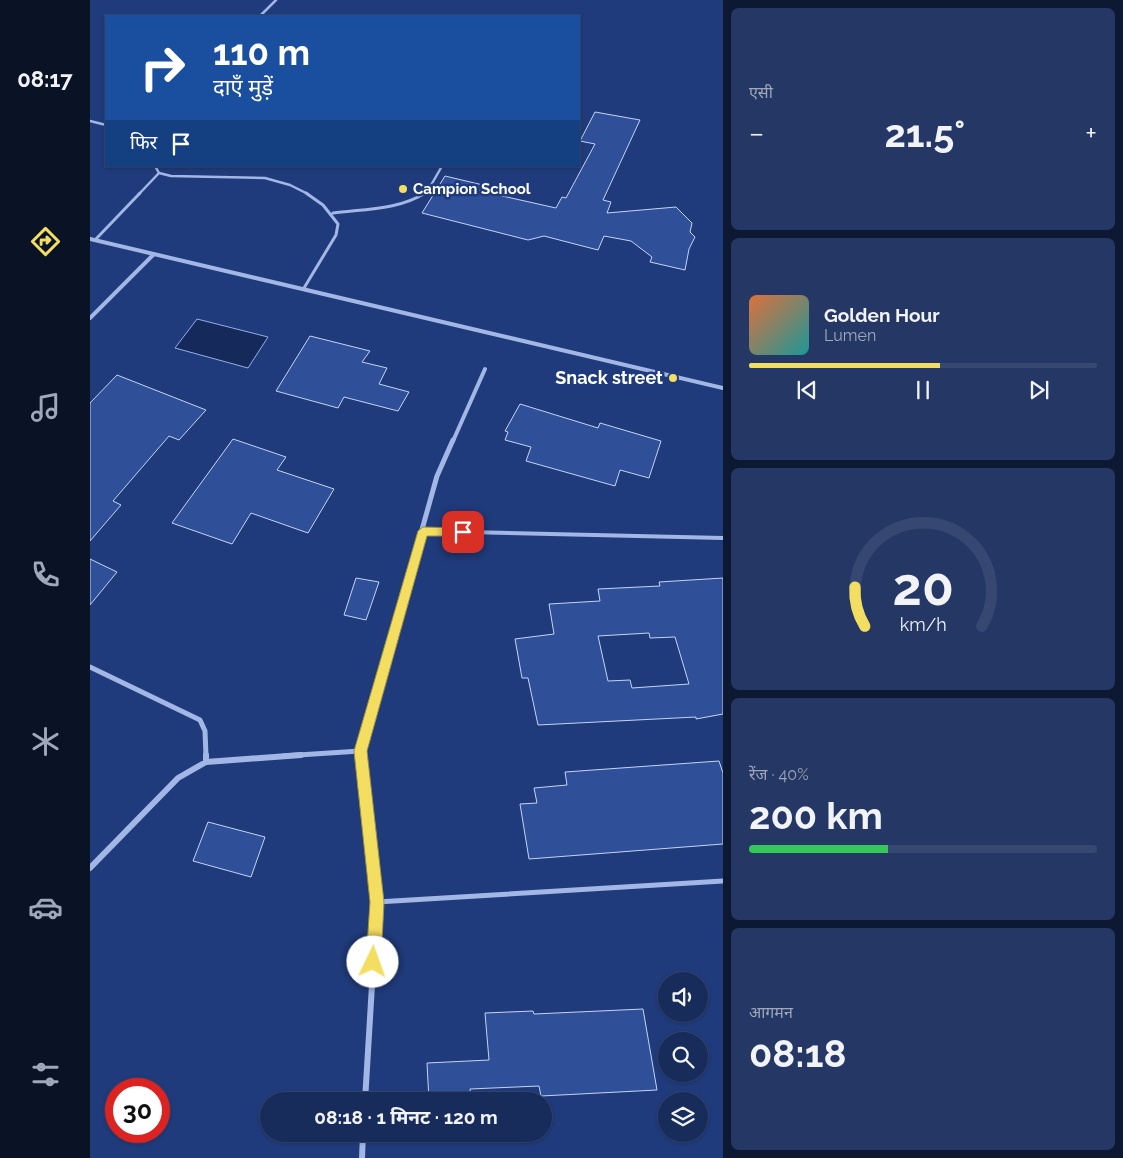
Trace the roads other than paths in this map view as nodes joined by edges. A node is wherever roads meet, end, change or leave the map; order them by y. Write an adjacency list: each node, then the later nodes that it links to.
1 (276, 0): 2 (lane)
2 (261, 15)
3 (90, 121): 4 (lane)
4 (105, 125)
5 (156, 167): 7 (lane)
6 (441, 167): 8 (lane)
7 (158, 172): 8 (lane); 9 (lane)
8 (333, 213): 11 (lane)
9 (92, 239): 10 (street)
10 (154, 254): 11 (street); 12 (street)
11 (304, 288): 14 (street)
12 (90, 318)
13 (484, 369): 15 (street)
14 (723, 388)
15 (423, 531): 16 (lane); 18 (street)
16 (723, 538)
17 (90, 667): 19 (street)
18 (360, 751): 19 (street); 22 (street)
19 (206, 762): 20 (street)
20 (90, 868)
21 (723, 881): 22 (lane)
22 (377, 902): 23 (street)
23 (366, 1092)
24 (363, 1142): 25 (street)
25 (362, 1158)

